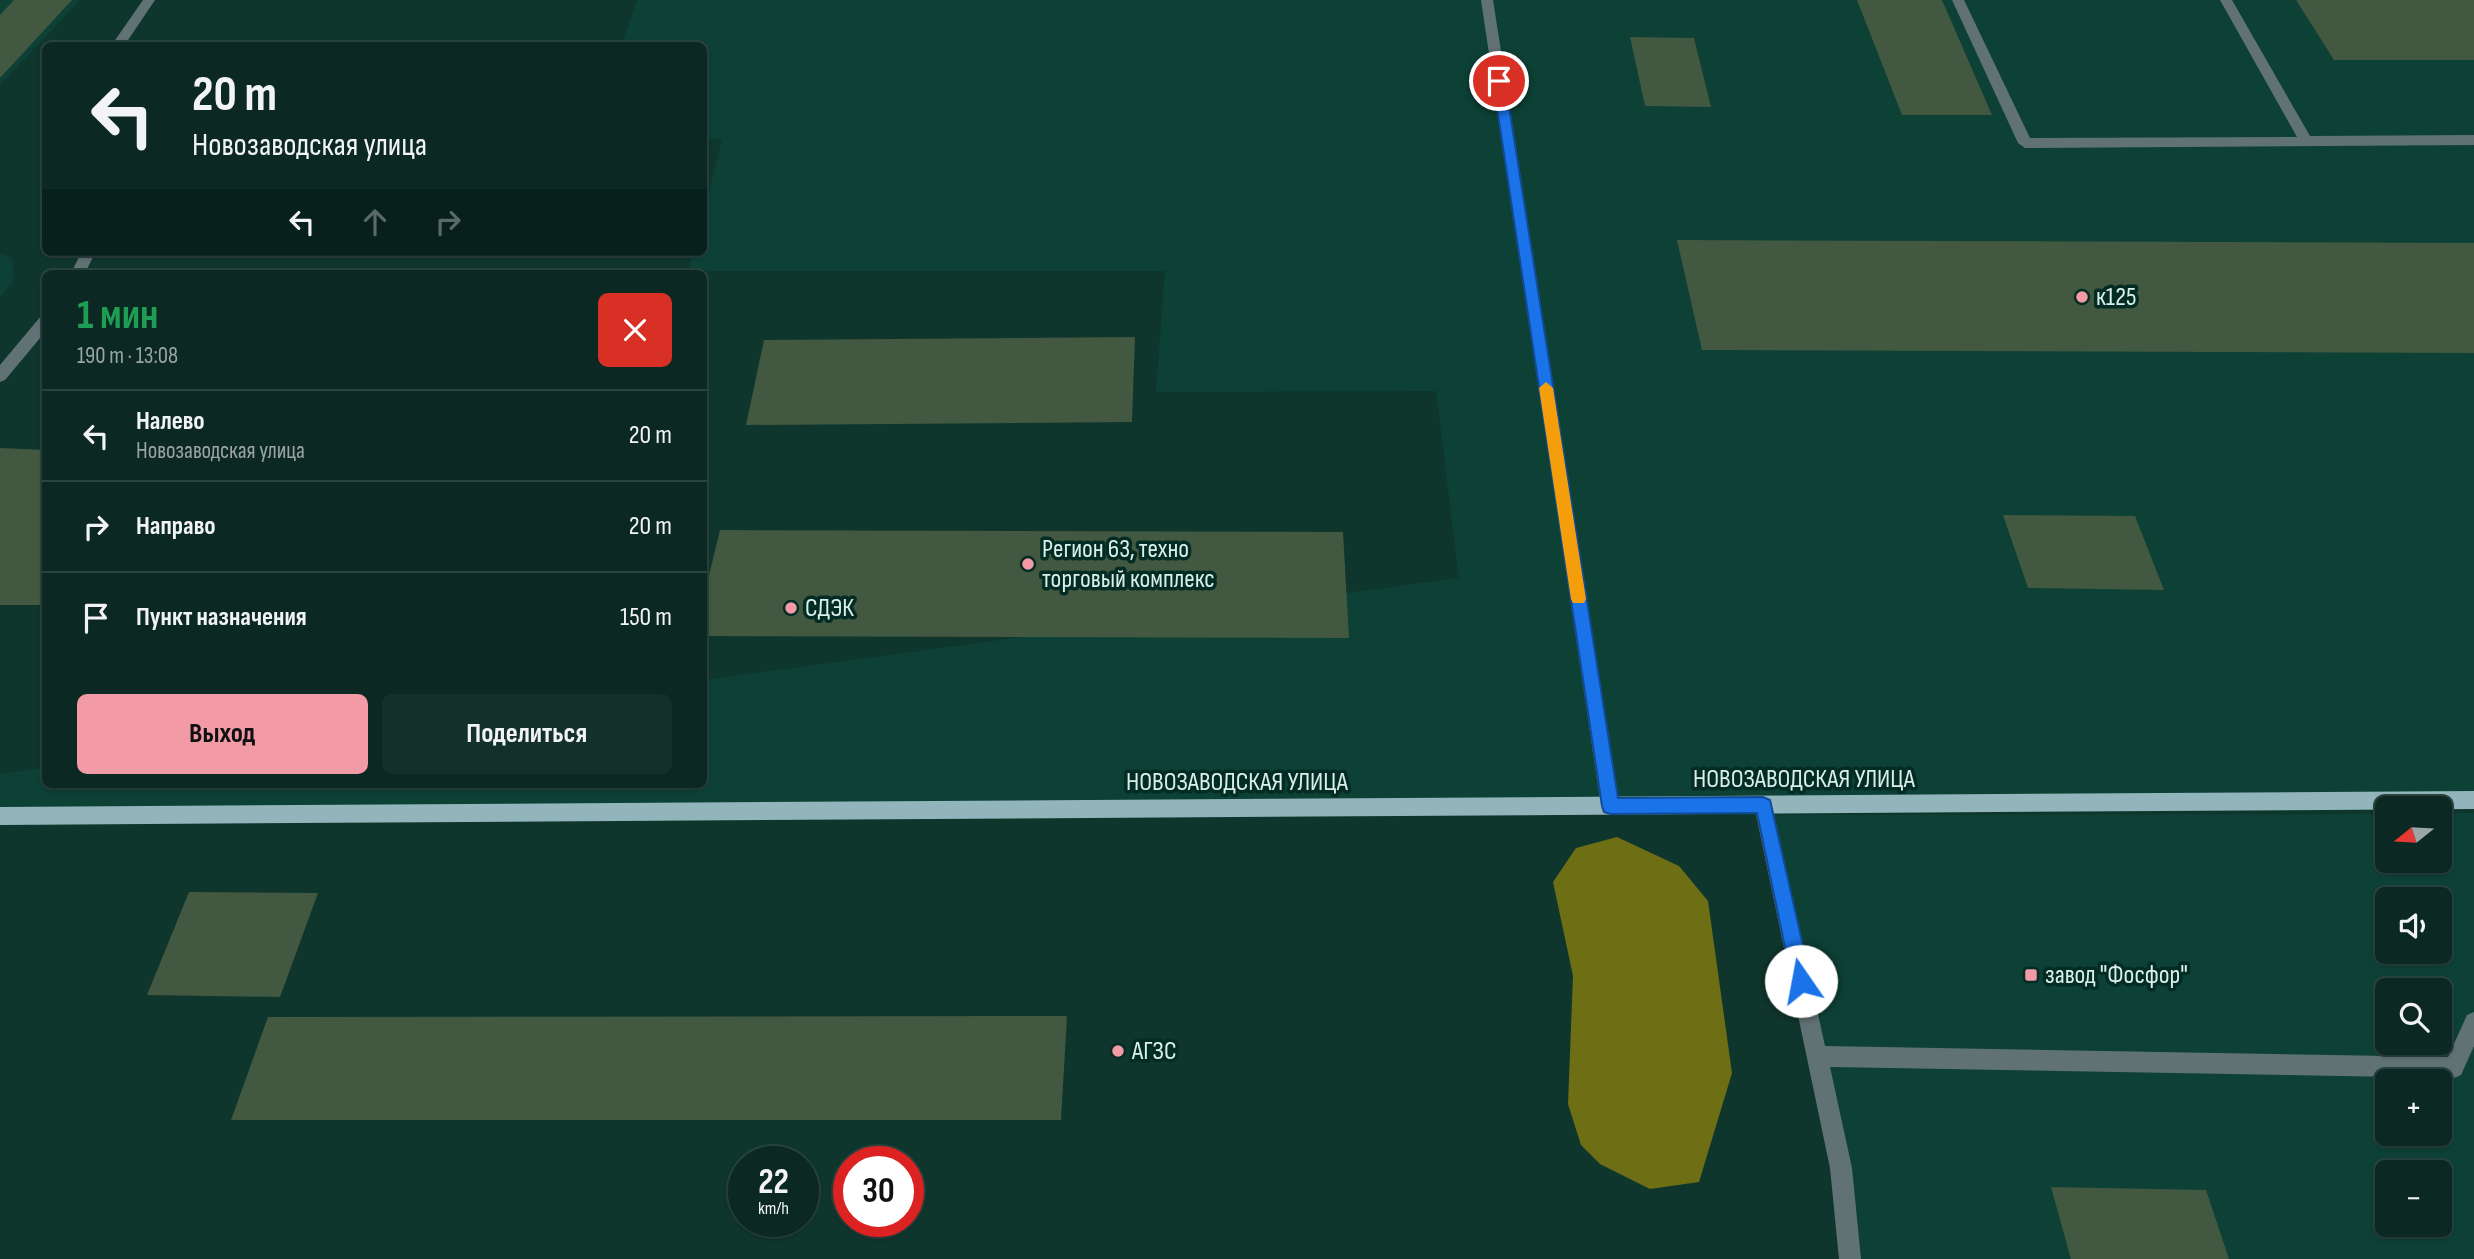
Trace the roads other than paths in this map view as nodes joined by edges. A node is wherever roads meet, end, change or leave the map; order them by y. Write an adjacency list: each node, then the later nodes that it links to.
1 (149, 0): 5 (street)
2 (1487, 0): 12 (street)
3 (1958, 0): 7 (street)
4 (2226, 0): 7 (street)
5 (120, 42)
6 (2474, 139): 7 (street)
7 (2306, 141)
8 (42, 325): 9 (street)
9 (0, 376)
10 (2474, 800): 11 (main road, НОВОЗАВОДСКАЯ УЛИЦА)
11 (1763, 805): 12 (main road, НОВОЗАВОДСКАЯ УЛИЦА); 15 (street)
12 (1610, 806): 13 (main road, НОВОЗАВОДСКАЯ УЛИЦА)
13 (0, 816)
14 (2474, 1022): 15 (street)
15 (1818, 1056): 16 (street)
16 (1850, 1259)

